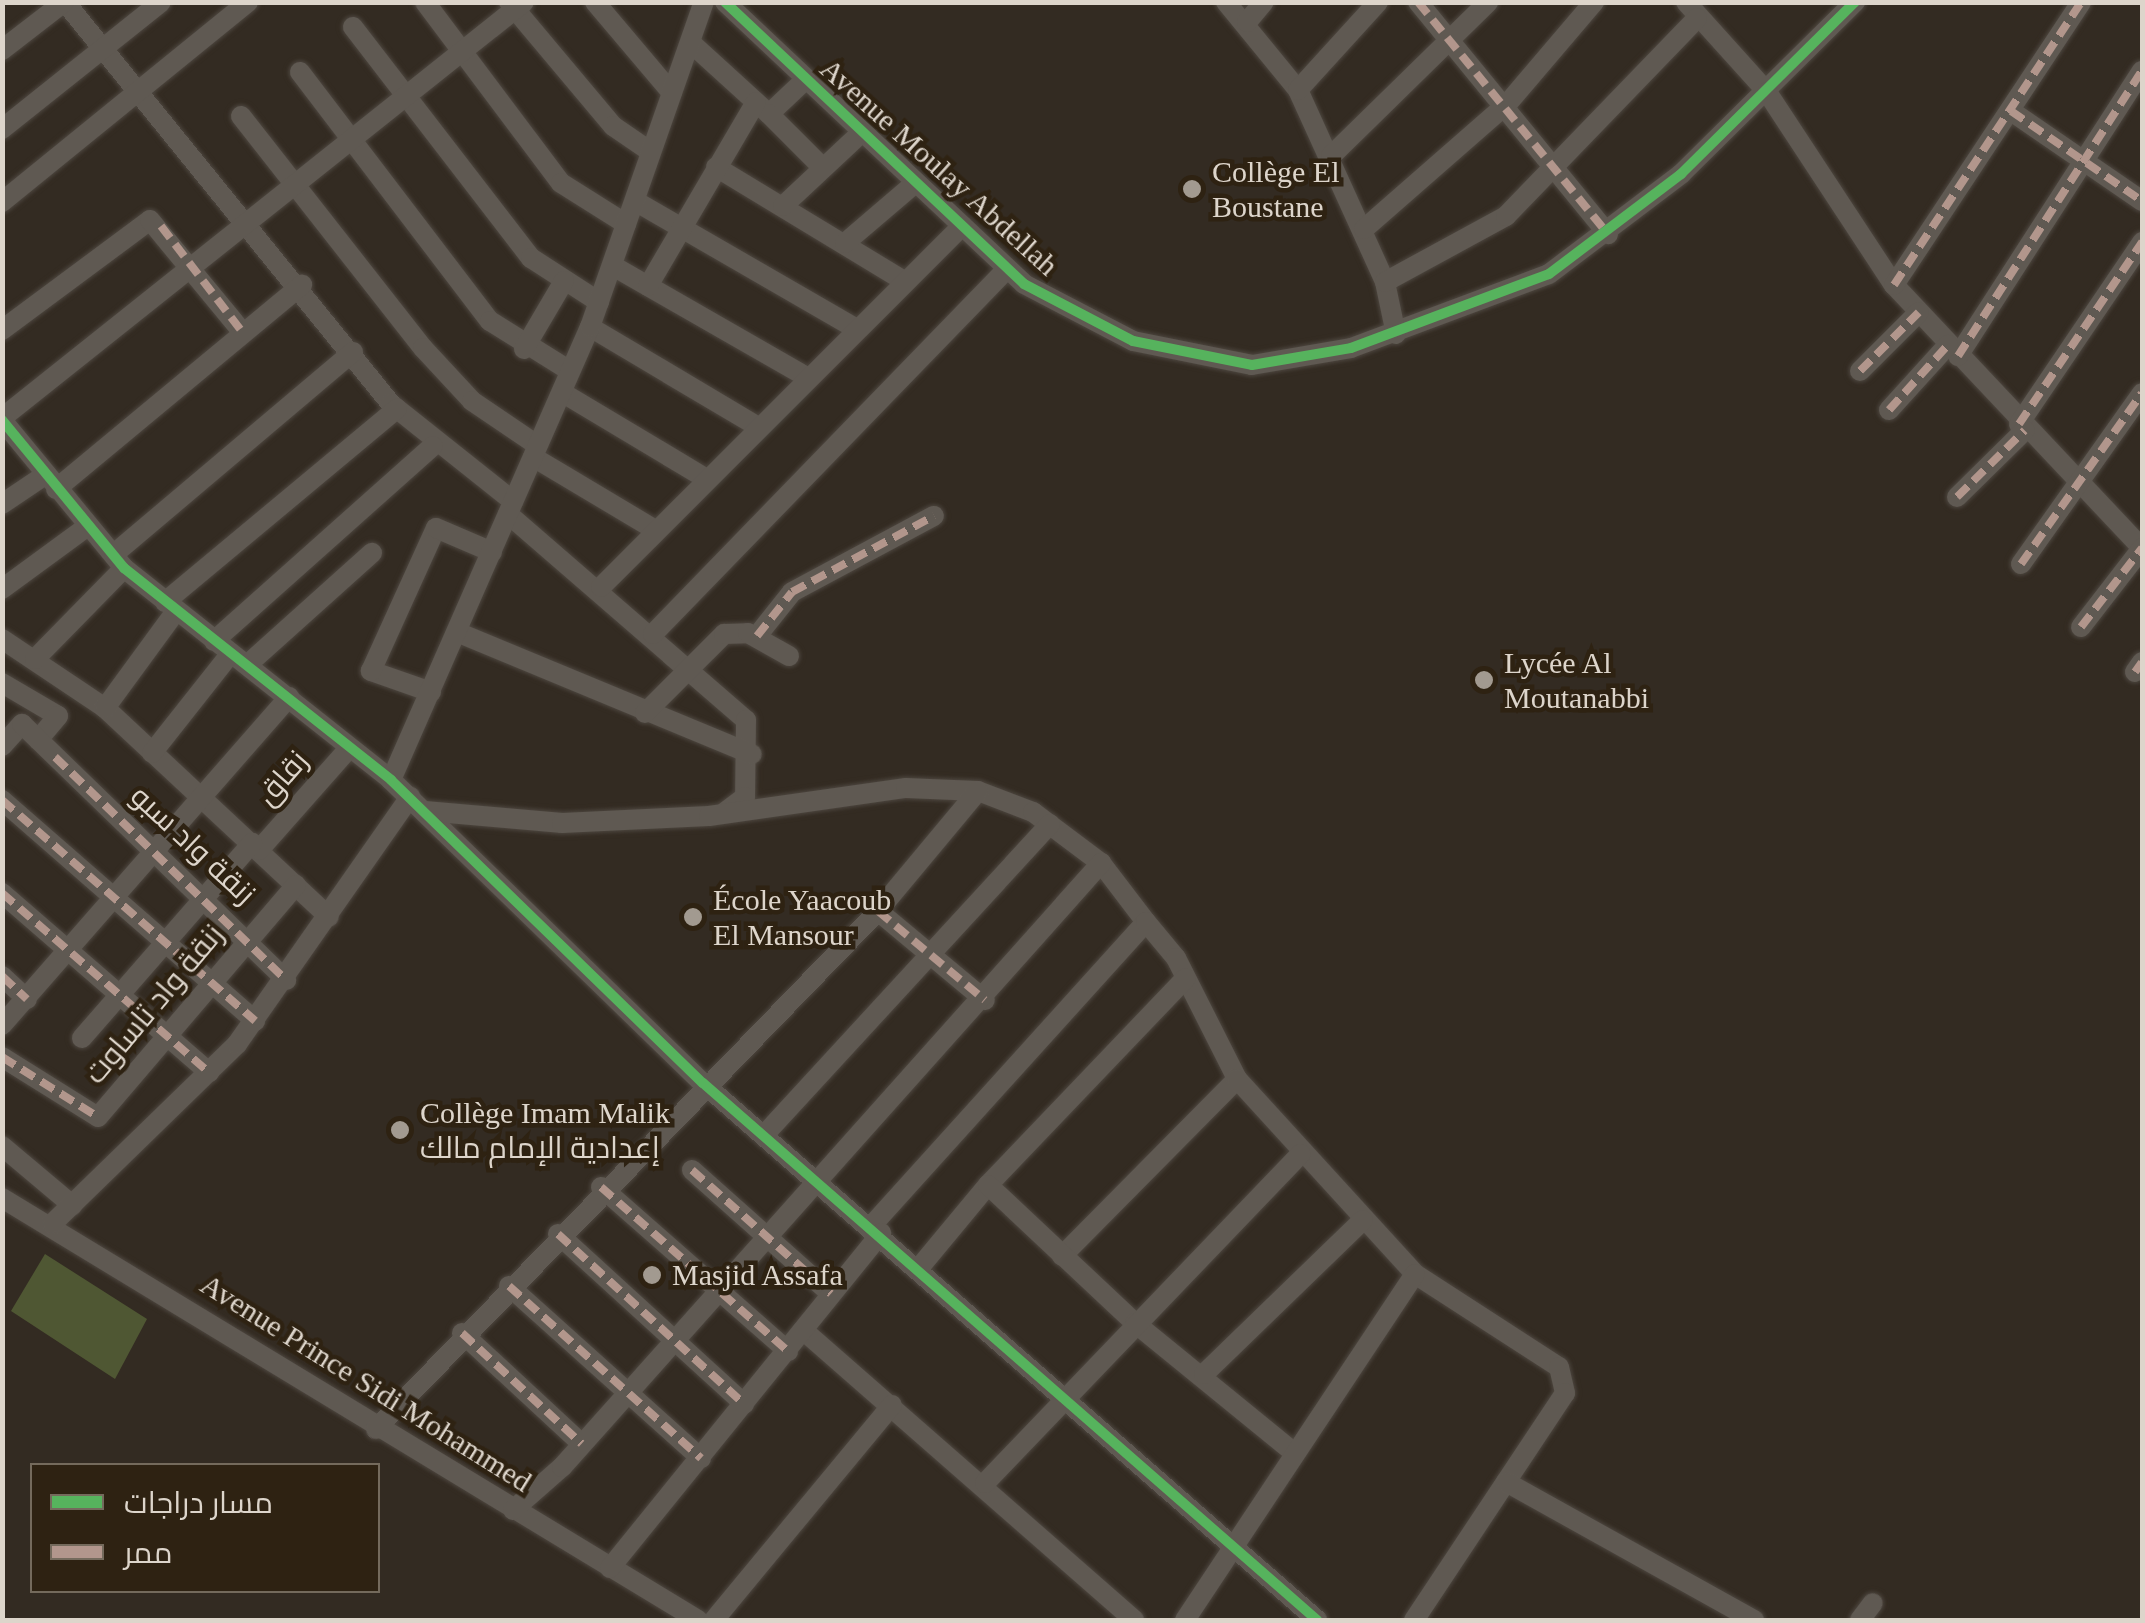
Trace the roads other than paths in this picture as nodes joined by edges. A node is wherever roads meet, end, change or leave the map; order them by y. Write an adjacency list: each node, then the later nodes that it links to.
1 (64, 2): 22 (street); 23 (street)
2 (161, 2): 22 (street)
3 (248, 2): 29 (street)
4 (425, 2): 24 (street)
5 (595, 2): 31 (street)
6 (704, 2): 21 (street)
7 (725, 2): 27 (street, Avenue Moulay Abdellah)
8 (1226, 2): 18 (street)
9 (1264, 2): 18 (street)
10 (1378, 2): 28 (street)
11 (1418, 2): 20 (street)
12 (1488, 2): 20 (street)
13 (1594, 2): 33 (street)
14 (1855, 2): 30 (street, Avenue Moulay Abdellah)
15 (2081, 2): 35 (street)
16 (516, 5): 24 (street); 40 (street)
17 (1691, 10): 30 (street); 45 (street)
18 (1247, 22): 28 (street)
19 (353, 27): 32 (street)
20 (1452, 42): 33 (street); 41 (street)
21 (691, 43): 31 (street); 34 (street)
22 (102, 48): 29 (street); 37 (street)
23 (2, 50)
24 (461, 52): 32 (street); 53 (street)
25 (2142, 71): 42 (street)
26 (300, 72): 39 (street)
27 (806, 79): 34 (street); 38 (street, Avenue Moulay Abdellah)
28 (1298, 90): 41 (street)
29 (139, 91): 49 (street); 52 (street)
30 (1768, 92): 57 (street, Avenue Moulay Abdellah); 67 (street)
31 (672, 94): 40 (street)
32 (405, 96): 39 (street); 63 (street)
33 (1508, 103): 45 (street); 56 (street)
34 (762, 108): 43 (street); 44 (street)
35 (2011, 111): 42 (street); 67 (street)
36 (242, 116): 46 (street)
37 (2, 129)
38 (860, 133): 43 (street); 47 (street, Avenue Moulay Abdellah)
39 (351, 136): 46 (street); 76 (street)
40 (651, 152): 48 (street)
41 (1331, 156): 56 (street)
42 (2085, 162): 50 (street); 77 (street)
43 (822, 166): 51 (street)
44 (716, 167): 51 (street); 54 (street)
45 (1558, 168): 57 (street); 65 (street)
46 (293, 180): 52 (street); 90 (street)
47 (914, 184): 55 (street, Avenue Moulay Abdellah); 59 (street)
48 (634, 201): 53 (street); 54 (street)
49 (2, 202)
50 (2142, 202)
51 (782, 206): 59 (street)
52 (250, 220): 62 (street); 66 (street)
53 (626, 224): 60 (street)
54 (682, 226): 68 (street); 72 (street)
55 (962, 226): 61 (street, Avenue Moulay Abdellah); 64 (street)
56 (1364, 229): 65 (street)
57 (1608, 234): 75 (street, Avenue Moulay Abdellah)
58 (2142, 242): 88 (street)
59 (846, 243): 64 (street)
60 (613, 266): 68 (street); 69 (street)
61 (1007, 269): 75 (street, Avenue Moulay Abdellah); 110 (street)
62 (194, 270): 73 (street); 74 (street); 86 (street)
63 (564, 281): 69 (street); 76 (street)
64 (904, 281): 72 (street)
65 (1386, 282): 75 (street)
66 (302, 285): 74 (street); 78 (street)
67 (1894, 285): 70 (street)
68 (648, 286): 81 (street)
69 (600, 302): 71 (street)
70 (1918, 312): 77 (street); 80 (street)
71 (590, 327): 79 (street); 87 (street)
72 (855, 328): 81 (street)
73 (2, 330)
74 (243, 333): 92 (street)
75 (1396, 334)
76 (524, 349): 79 (street)
77 (1953, 350): 85 (street); 88 (street)
78 (352, 352): 84 (street); 103 (street)
79 (570, 372): 82 (street)
80 (1860, 372)
81 (805, 376): 87 (street)
82 (563, 393): 90 (street); 91 (street)
83 (2142, 393): 93 (street)
84 (396, 409): 89 (street); 107 (street)
85 (1890, 410)
86 (2, 419): 92 (street)
87 (755, 424): 91 (street)
88 (2022, 427): 93 (street); 94 (street)
89 (433, 446): 96 (street); 113 (street)
90 (535, 451): 96 (street); 99 (street)
91 (705, 478): 99 (street)
92 (51, 482): 95 (street); 98 (street)
93 (2079, 489): 100 (street); 104 (street)
94 (1956, 497)
95 (2, 504)
96 (511, 508): 102 (street); 105 (street)
97 (934, 516): 111 (street)
98 (88, 526): 103 (street); 106 (street)
99 (657, 531): 105 (street)
100 (2142, 548): 108 (street)
101 (372, 552): 113 (street)
102 (492, 552): 109 (street); 118 (street)
103 (119, 561): 107 (street); 115 (street)
104 (2021, 564)
105 (601, 587): 110 (street)
106 (2, 589)
107 (170, 606): 113 (street); 120 (street)
108 (2081, 627)
109 (457, 632): 118 (street); 121 (street)
110 (653, 634): 116 (street)
111 (756, 636): 114 (street); 116 (street)
112 (2, 639): 115 (street)
113 (231, 653): 119 (street); 125 (street)
114 (789, 656)
115 (35, 659): 120 (street)
116 (687, 667): 121 (street); 126 (street)
117 (2, 683): 122 (street)
118 (430, 692): 127 (street)
119 (288, 697): 124 (street); 129 (street)
120 (105, 708): 125 (street)
121 (644, 713): 126 (street)
122 (38, 740): 123 (street); 135 (street, زنقة واد سبو)
123 (2, 746)
124 (350, 746): 127 (street); 134 (street, زقاق)
125 (152, 754): 129 (street)
126 (752, 754): 132 (street)
127 (392, 780): 131 (street)
128 (978, 792): 132 (street); 133 (street); 141 (street)
129 (204, 798): 134 (street); 135 (street)
130 (2, 800): 140 (street)
131 (418, 804): 132 (street); 142 (street); 162 (street)
132 (708, 816)
133 (1050, 824): 136 (street); 147 (street)
134 (256, 846): 137 (street); 139 (street, زقاق)
135 (158, 852): 139 (street, زنقة واد سبو); 140 (street)
136 (1101, 863): 143 (street); 154 (street)
137 (296, 885): 142 (street); 144 (street, زنقة واد تاساوت)
138 (2, 893): 146 (street)
139 (207, 896): 144 (street, زنقة واد سبو); 145 (street, زقاق)
140 (116, 900): 145 (street); 146 (street)
141 (878, 911): 147 (street); 162 (street)
142 (329, 917): 150 (street)
143 (1146, 922): 149 (street); 174 (street)
144 (249, 939): 150 (street, زنقة واد سبو); 151 (street, زنقة واد تاساوت)
145 (166, 942): 151 (street); 152 (street, زقاق)
146 (67, 953): 152 (street); 153 (street)
147 (933, 956): 154 (street); 163 (street)
148 (2, 976): 153 (street)
149 (1186, 978): 161 (street); 168 (street)
150 (286, 980): 155 (street)
151 (211, 984): 155 (street); 157 (street, زنقة واد تاساوت)
152 (120, 994): 157 (street); 158 (street, زقاق)
153 (27, 999): 156 (street)
154 (985, 1000): 167 (street)
155 (255, 1022): 160 (street)
156 (2, 1025)
157 (166, 1036): 159 (street, زنقة واد تاساوت); 160 (street)
158 (82, 1038)
159 (2, 1057)
160 (209, 1072): 171 (street)
161 (1237, 1079): 165 (street); 177 (street)
162 (703, 1083): 163 (street); 169 (street)
163 (764, 1134): 167 (street)
164 (2, 1146): 171 (street)
165 (1301, 1154): 172 (street); 183 (street)
166 (692, 1170): 176 (street)
167 (820, 1180): 174 (street); 176 (street)
168 (988, 1185): 177 (street); 178 (street)
169 (601, 1187): 175 (street); 181 (street)
170 (2, 1198): 173 (street, Avenue Prince Sidi Mohammed)
171 (72, 1205): 173 (street)
172 (1363, 1220): 179 (street); 188 (street)
173 (54, 1223): 193 (street, Avenue Prince Sidi Mohammed)
174 (877, 1229): 178 (street); 182 (street)
175 (558, 1234): 180 (street); 186 (street)
176 (765, 1240): 181 (street); 182 (street)
177 (1062, 1256): 183 (street)
178 (919, 1268): 191 (street)
179 (1415, 1274): 195 (street); 197 (street)
180 (509, 1286): 185 (street); 189 (street)
181 (716, 1288): 186 (street); 187 (street)
182 (831, 1294): 184 (street)
183 (1134, 1323): 188 (street); 191 (street)
184 (804, 1330): 187 (street); 192 (street)
185 (462, 1333): 193 (street); 194 (street)
186 (672, 1335): 189 (street); 190 (street)
187 (788, 1351): 190 (street)
188 (1204, 1374): 195 (street)
189 (625, 1390): 194 (street); 196 (street)
190 (744, 1404): 196 (street)
191 (1064, 1404): 198 (street); 200 (street)
192 (892, 1405): 198 (street); 204 (street)
193 (376, 1429): 199 (street, Avenue Prince Sidi Mohammed)
194 (582, 1444): 199 (street)
195 (1292, 1450): 200 (street)
196 (701, 1458): 201 (street)
197 (1506, 1482): 208 (street); 209 (street)
198 (985, 1483): 205 (street)
199 (513, 1510): 201 (street, Avenue Prince Sidi Mohammed)
200 (1228, 1545): 206 (street); 207 (street)
201 (610, 1568): 203 (street, Avenue Prince Sidi Mohammed)
202 (1873, 1603): 210 (street)
203 (698, 1620)
204 (714, 1620)
205 (1134, 1620)
206 (1185, 1620)
207 (1318, 1620)
208 (1414, 1620)
209 (1754, 1620)
210 (1860, 1620)

